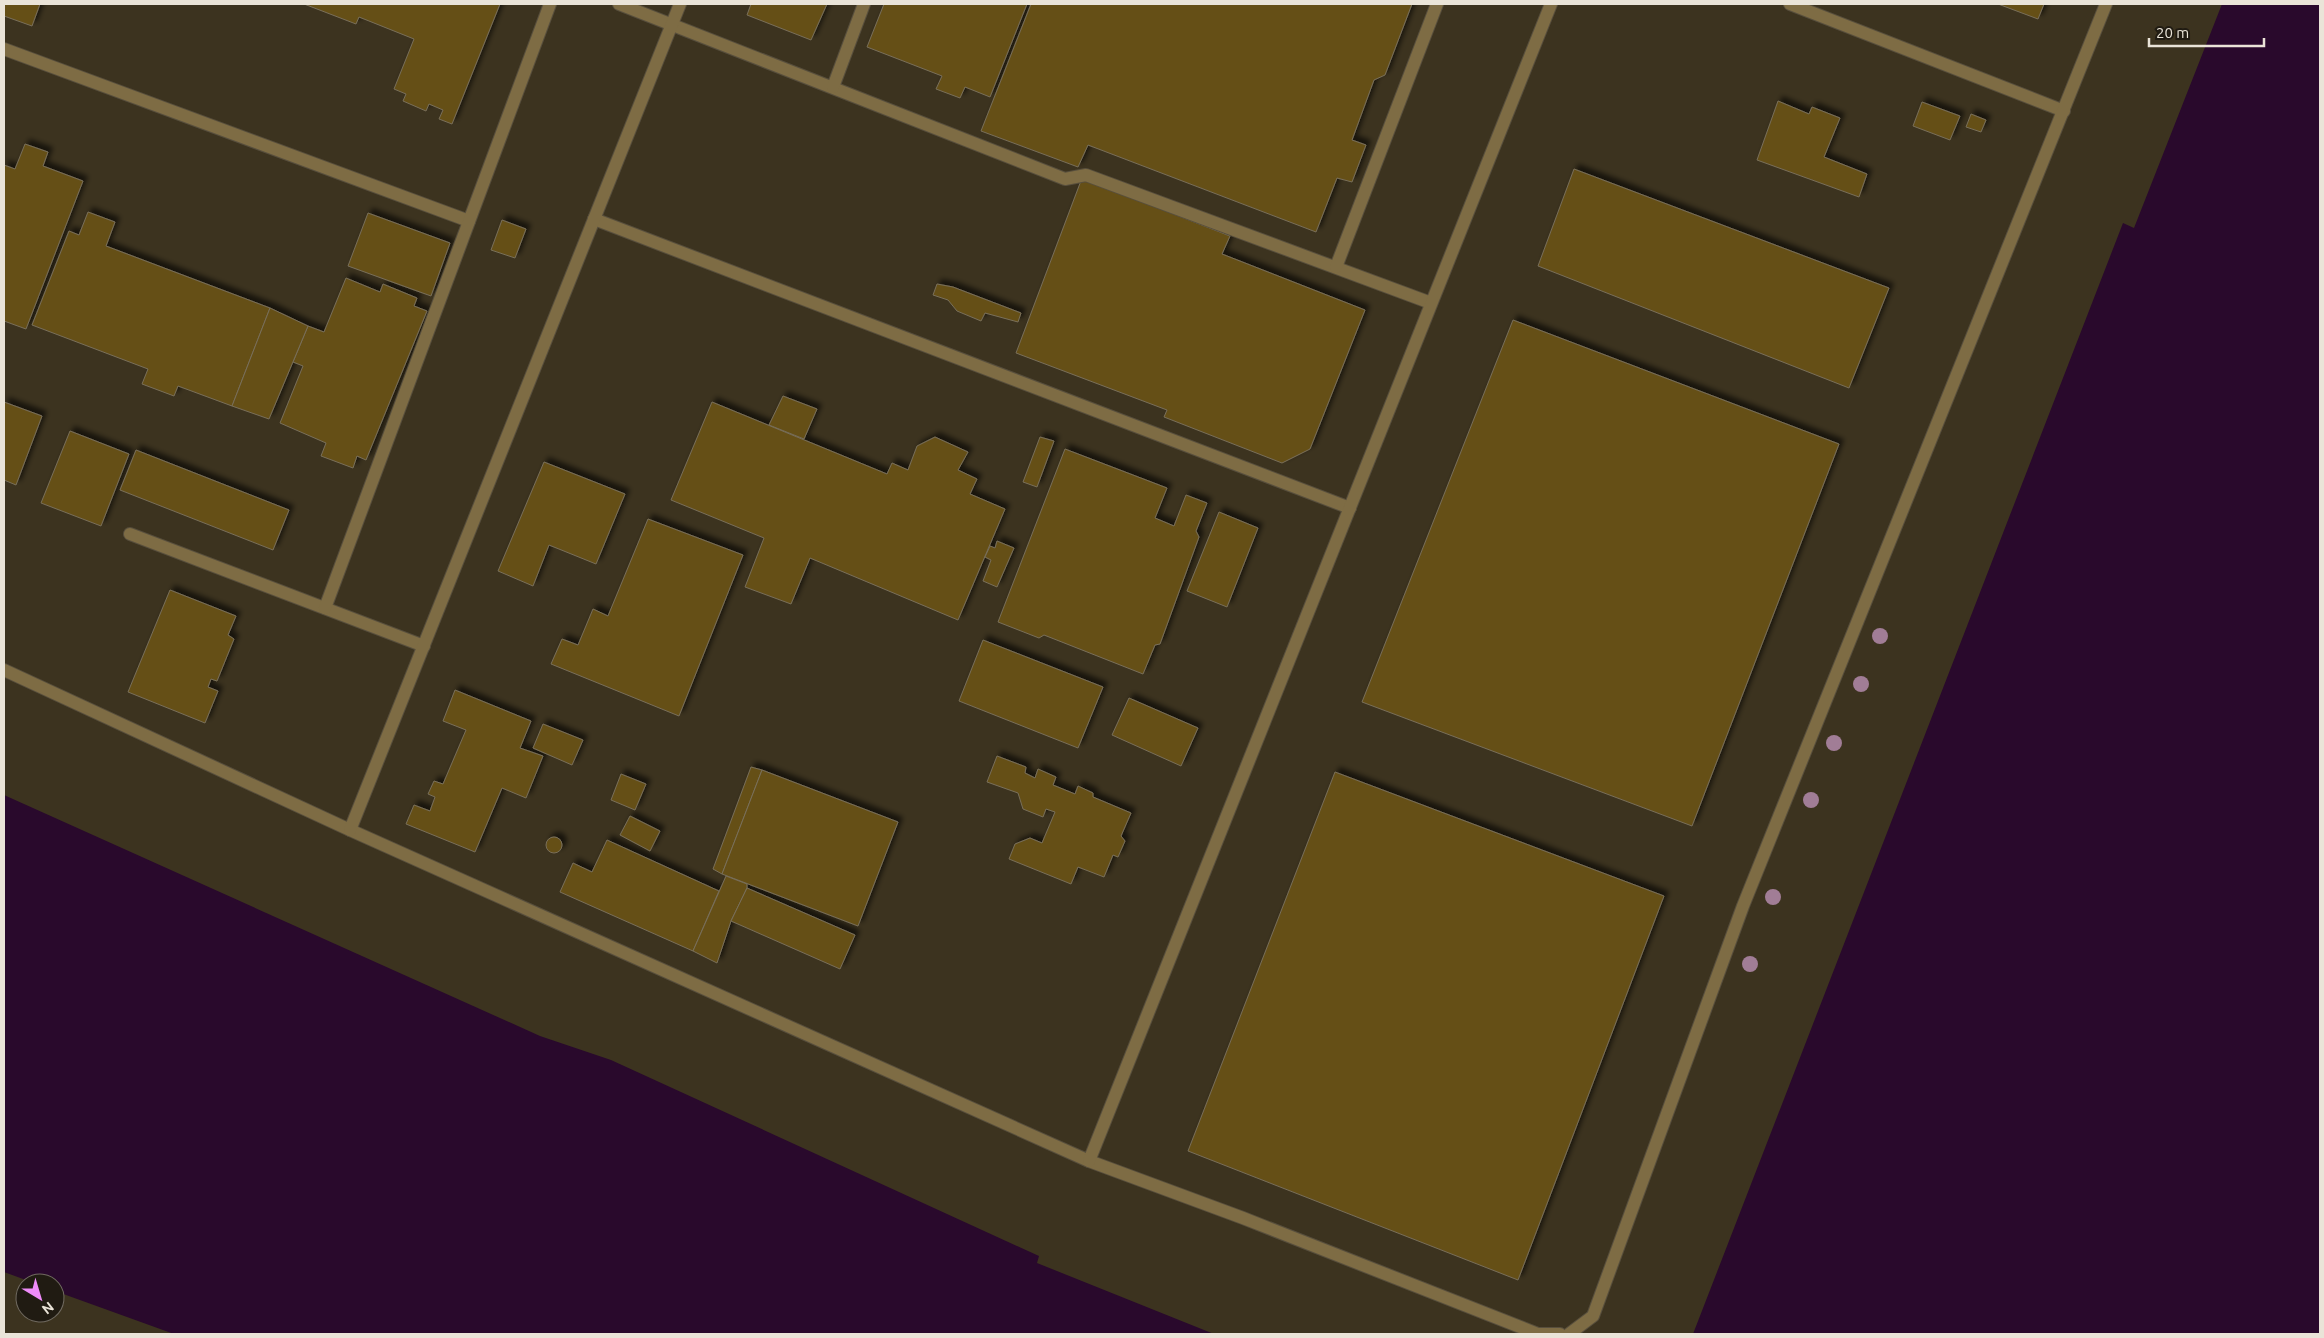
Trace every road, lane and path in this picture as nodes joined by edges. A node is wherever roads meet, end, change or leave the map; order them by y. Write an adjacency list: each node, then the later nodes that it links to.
1 (550, 4): 14 (street)
2 (619, 4): 9 (street)
3 (680, 4): 9 (street)
4 (864, 4): 11 (street)
5 (1437, 4): 15 (street)
6 (1551, 4): 16 (street)
7 (1790, 4): 12 (street)
8 (2106, 4): 12 (street)
9 (672, 23): 11 (street); 13 (street)
10 (4, 49): 14 (street)
11 (833, 87): 15 (street)
12 (2064, 111): 25 (street)
13 (594, 219): 17 (street); 20 (street)
14 (469, 221): 19 (street)
15 (1336, 267): 16 (street)
16 (1432, 303): 17 (street)
17 (1350, 508): 23 (street)
18 (130, 534): 19 (street)
19 (325, 608): 20 (street)
20 (424, 646): 22 (street)
21 (4, 670): 22 (street)
22 (350, 830): 23 (street)
23 (1088, 1161): 24 (street)
24 (1560, 1334)
25 (1570, 1334)

